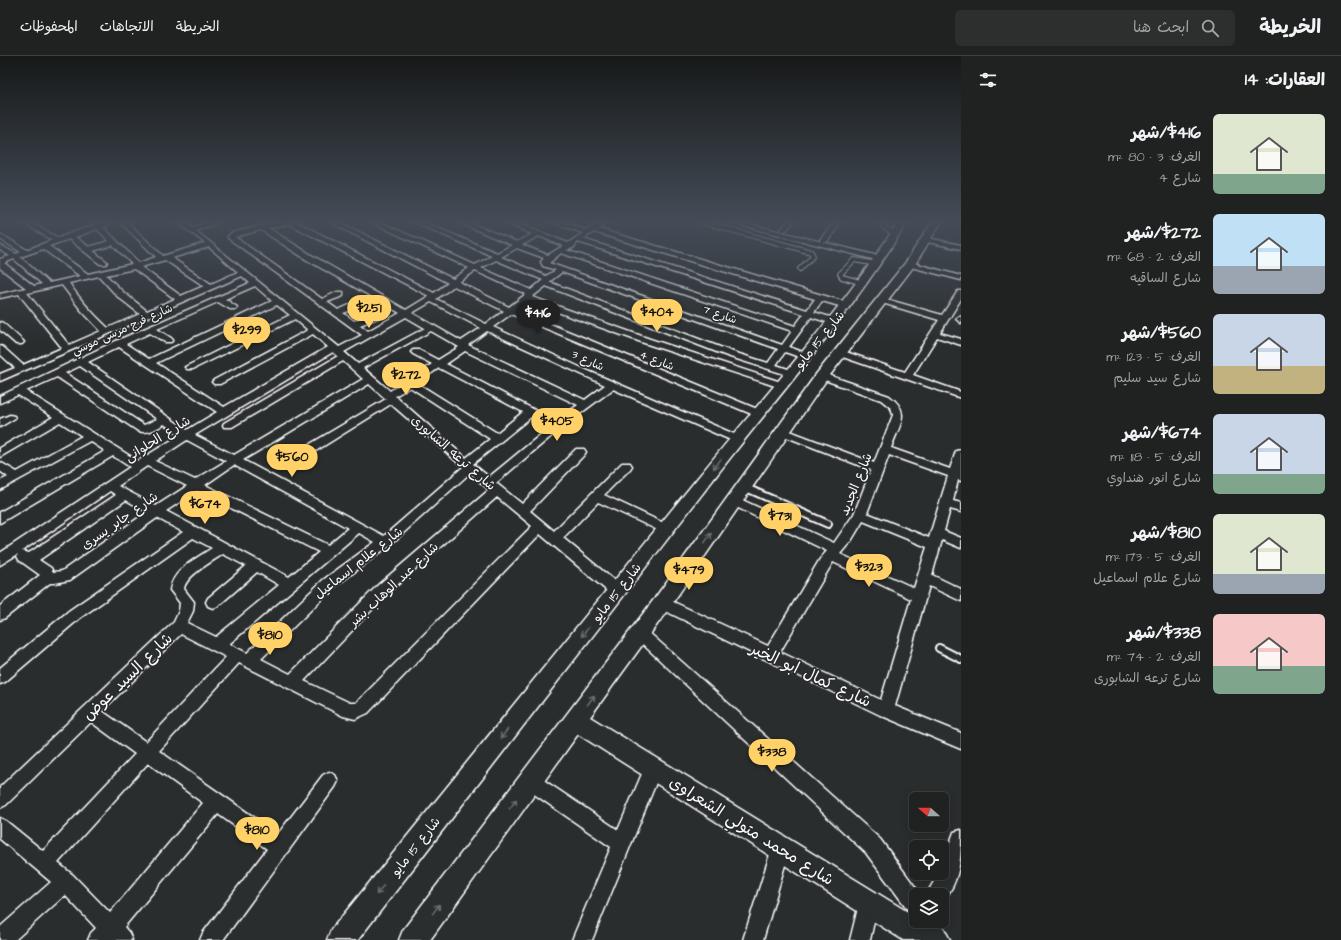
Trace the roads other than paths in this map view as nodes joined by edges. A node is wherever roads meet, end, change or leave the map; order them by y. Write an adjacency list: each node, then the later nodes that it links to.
1 (0, 263): 40 (street)
2 (23, 263): 38 (street)
3 (68, 263): 30 (street)
4 (133, 263): 24 (street)
5 (146, 263): 24 (street)
6 (172, 263): 39 (street)
7 (233, 263): 28 (street, شارع ترعه الشابورى)
8 (268, 263): 52 (street)
9 (319, 263): 61 (street)
10 (369, 263): 46 (street, شارع 3)
11 (416, 263): 36 (street, شارع 4)
12 (465, 263): 25 (street)
13 (484, 263): 25 (street)
14 (511, 263): 33 (street)
15 (546, 263): 27 (street, شارع 7)
16 (612, 263): 31 (street)
17 (636, 263): 31 (street)
18 (687, 263): 31 (street)
19 (706, 263): 47 (street)
20 (805, 263): 26 (lane)
21 (849, 263): 37 (lane)
22 (877, 263): 37 (main road, شارع 15 مايو)
23 (910, 264): 32 (street); 50 (main road, شارع 15 مايو)
24 (136, 266): 29 (street); 48 (street)
25 (475, 268): 36 (street); 45 (street)
26 (800, 269)
27 (561, 270): 33 (street); 86 (street, شارع 7)
28 (244, 272): 35 (street, شارع ترعه الشابورى); 39 (street)
29 (101, 274): 30 (street); 60 (street)
30 (87, 277): 34 (street)
31 (669, 277): 59 (street); 74 (street)
32 (961, 278)
33 (546, 281): 45 (street); 71 (street)
34 (64, 282): 38 (street); 75 (street)
35 (256, 282): 49 (street, شارع فرج مرسى موسي); 51 (street, شارع ترعه الشابورى)
36 (454, 282): 46 (street); 57 (street, شارع 4)
37 (863, 283): 54 (main road, شارع 15 مايو)
38 (47, 285): 40 (street)
39 (209, 286): 48 (street)
40 (31, 288): 41 (street)
41 (21, 291): 44 (street); 85 (street)
42 (961, 293): 65 (street)
43 (340, 294): 52 (street)
44 (0, 296)
45 (529, 296): 57 (street); 80 (street)
46 (433, 297): 61 (street); 69 (street, شارع 3)
47 (820, 298): 54 (street); 59 (street)
48 (180, 299): 60 (street)
49 (218, 299): 55 (street); 56 (street, شارع فرج مرسى موسي)
50 (882, 300): 65 (street); 91 (main road, شارع 15 مايو)
51 (278, 302): 63 (street, شارع ترعه الشابورى); 94 (street)
52 (321, 302): 58 (street)
53 (357, 305): 58 (street)
54 (846, 306): 66 (main road, شارع 15 مايو)
55 (233, 307)
56 (191, 311): 64 (street); 72 (street, شارع فرج مرسى موسي)
57 (510, 311): 69 (street); 116 (street, شارع 4)
58 (337, 313): 68 (street)
59 (809, 313): 66 (street); 74 (street)
60 (146, 314): 75 (street)
61 (407, 314): 70 (street); 77 (street)
62 (377, 315): 68 (street)
63 (295, 316): 73 (street, شارع ترعه الشابورى); 96 (street)
64 (202, 317)
65 (945, 319): 76 (street)
66 (833, 321): 92 (main road, شارع 15 مايو)
67 (0, 325): 81 (street)
68 (353, 325): 77 (street)
69 (487, 327): 84 (street); 108 (street, شارع 3)
70 (431, 328): 84 (street); 99 (street)
71 (662, 328): 78 (street); 80 (street)
72 (150, 329): 79 (street); 83 (street, شارع فرج مرسى موسي)
73 (314, 330): 89 (street, شارع ترعه الشابورى); 106 (street)
74 (797, 330): 86 (street)
75 (107, 331): 85 (street)
76 (935, 334): 82 (street); 102 (street)
77 (368, 335): 89 (street)
78 (685, 336): 88 (street); 97 (street)
79 (168, 340)
80 (647, 341): 88 (street)
81 (19, 342)
82 (961, 342)
83 (119, 344): 93 (street, شارع فرج مرسى موسي); 94 (street)
84 (463, 346): 95 (street); 113 (street)
85 (67, 348): 98 (street)
86 (783, 348): 92 (street, شارع 7); 97 (street)
87 (0, 349): 98 (street)
88 (671, 349): 105 (street)
89 (339, 352): 99 (street, شارع ترعه الشابورى); 114 (street, شارع الحلوانى); 121 (street)
90 (416, 352): 95 (street)
91 (840, 353): 101 (main road, شارع 15 مايو); 102 (street, شارع 15 مايو)
92 (805, 356): 105 (main road, شارع 15 مايو)
93 (80, 361): 100 (street, شارع فرج مرسى موسي); 119 (street)
94 (148, 363): 114 (street)
95 (438, 364): 107 (street); 115 (street)
96 (190, 366)
97 (770, 367): 105 (street)
98 (21, 368): 103 (street)
99 (357, 368): 104 (street, شارع ترعه الشابورى)
100 (57, 372): 109 (street, شارع فرج مرسى موسي); 119 (street)
101 (822, 376): 123 (main road, شارع 15 مايو); 128 (street, شارع الجديد)
102 (908, 376): 110 (street, شارع 15 مايو)
103 (0, 378)
104 (370, 379): 111 (street, شارع ترعه الشابورى); 134 (street, شارع جابر يسرى)
105 (786, 379): 116 (main road, شارع 15 مايو)
106 (217, 382)
107 (409, 382): 111 (street); 126 (street)
108 (612, 385): 113 (street, شارع عبد الوهاب بشر); 127 (street, شارع 3)
109 (19, 391): 112 (street, شارع فرج مرسى موسي); 117 (street)
110 (961, 394)
111 (391, 397): 133 (street); 136 (street, شارع ترعه الشابورى)
112 (0, 400)
113 (586, 405): 122 (street, شارع عبد الوهاب بشر)
114 (224, 412): 124 (street, شارع الحلوانى)
115 (530, 412): 122 (street); 126 (street, شارع علام اسماعيل)
116 (758, 413): 127 (main road, شارع 15 مايو)
117 (60, 417): 125 (street); 131 (street)
118 (10, 418): 120 (street)
119 (165, 419): 124 (street)
120 (0, 424)
121 (228, 425)
122 (557, 426): 145 (street, شارع عبد الوهاب بشر)
123 (783, 432): 139 (street); 146 (main road, شارع 15 مايو)
124 (188, 435): 134 (street); 135 (street, شارع الحلوانى)
125 (90, 436): 129 (street); 141 (street)
126 (497, 438): 136 (street, شارع علام اسماعيل)
127 (737, 439): 158 (main road, شارع 15 مايو, one-way to 158)
128 (884, 449): 139 (street, شارع الجديد); 140 (street)
129 (113, 451): 135 (street); 154 (street)
130 (580, 452): 151 (street)
131 (0, 453)
132 (961, 454): 140 (street)
133 (294, 459)
134 (233, 461): 144 (street, شارع جابر يسرى); 157 (street)
135 (142, 464): 143 (street, شارع الحلوانى); 144 (street)
136 (468, 465): 145 (street, شارع ترعه الشابورى); 162 (street, شارع علام اسماعيل)
137 (0, 466): 141 (street)
138 (626, 466): 148 (street)
139 (877, 468): 153 (street, شارع الجديد)
140 (957, 476): 149 (street)
141 (17, 477): 142 (street)
142 (0, 486)
143 (109, 486): 147 (street); 165 (street, شارع الحلوانى)
144 (196, 486): 152 (street, شارع جابر يسرى); 166 (street)
145 (493, 486): 151 (street, شارع ترعه الشابورى); 188 (street, شارع عبد الوهاب بشر)
146 (739, 494): 155 (lane); 167 (street); 178 (main road, شارع 15 مايو, one-way to 146)
147 (125, 495): 152 (street); 169 (street)
148 (595, 496): 158 (street); 160 (street)
149 (946, 503): 150 (street); 161 (street)
150 (961, 508)
151 (523, 511): 156 (street, شارع ترعه الشابورى)
152 (156, 512): 159 (street); 171 (street, شارع جابر يسرى)
153 (860, 515): 161 (street); 167 (street, شارع الجديد)
154 (0, 518)
155 (828, 524)
156 (540, 526): 160 (street, شارع ترعه الشابورى); 188 (street)
157 (358, 527): 162 (street); 166 (street)
158 (666, 529): 174 (main road, شارع 15 مايو)
159 (192, 532): 164 (street); 187 (street)
160 (555, 538): 174 (street, شارع ترعه الشابورى)
161 (935, 539): 163 (street); 172 (street)
162 (385, 542): 185 (street, شارع علام اسماعيل)
163 (961, 543)
164 (222, 548): 170 (street); 180 (street, شارع السيد عوض)
165 (14, 550): 168 (street, شارع الحلوانى); 169 (street)
166 (329, 551): 173 (street)
167 (834, 553): 176 (street); 184 (street, شارع الجديد)
168 (0, 560)
169 (29, 560): 171 (street)
170 (255, 566): 173 (street); 177 (street)
171 (47, 577): 179 (street)
172 (924, 578): 175 (street); 176 (street)
173 (290, 584): 182 (street)
174 (617, 591): 213 (main road, شارع 15 مايو, one-way to 213)
175 (961, 595)
176 (918, 596): 189 (street)
177 (213, 602)
178 (662, 603): 181 (main road, شارع 15 مايو); 184 (street, شارع كمال ابو الخير)
179 (0, 614)
180 (179, 626): 182 (street); 190 (street, شارع السيد عوض)
181 (640, 633): 191 (main road, شارع 15 مايو, one-way to 181); 207 (street)
182 (216, 645): 185 (street)
183 (939, 648): 186 (lane)
184 (771, 655): 189 (street, شارع كمال ابو الخير)
185 (243, 658): 188 (street); 193 (street, شارع علام اسماعيل)
186 (961, 659)
187 (0, 677)
188 (293, 682)
189 (886, 710): 192 (street, شارع كمال ابو الخير)
190 (90, 712): 193 (street); 197 (street, شارع السيد عوض)
191 (576, 720): 194 (main road, شارع محمد متولي الشعراوى); 196 (main road, شارع 15 مايو)
192 (961, 741)
193 (147, 753): 198 (street); 204 (street, شارع علام اسماعيل)
194 (653, 768): 201 (street); 203 (main road, شارع محمد متولي الشعراوى)
195 (329, 782): 202 (street)
196 (530, 782): 201 (street); 214 (main road, شارع 15 مايو, one-way to 196)
197 (0, 799)
198 (216, 802): 202 (street); 210 (street)
199 (0, 827): 204 (street)
200 (961, 839): 206 (street)
201 (621, 843): 215 (street)
202 (280, 847): 212 (street)
203 (781, 848): 208 (main road, شارع محمد متولي الشعراوى); 216 (street)
204 (45, 863): 205 (street)
205 (66, 882): 210 (street); 211 (street)
206 (941, 888)
207 (909, 895)
208 (868, 903): 217 (street); 218 (main road, شارع محمد متولي الشعراوى)
209 (932, 928): 219 (street)
210 (110, 936)
211 (0, 940)
212 (210, 940)
213 (341, 940)
214 (413, 940)
215 (582, 940)
216 (754, 940)
217 (860, 940)
218 (928, 940)
219 (940, 940)

